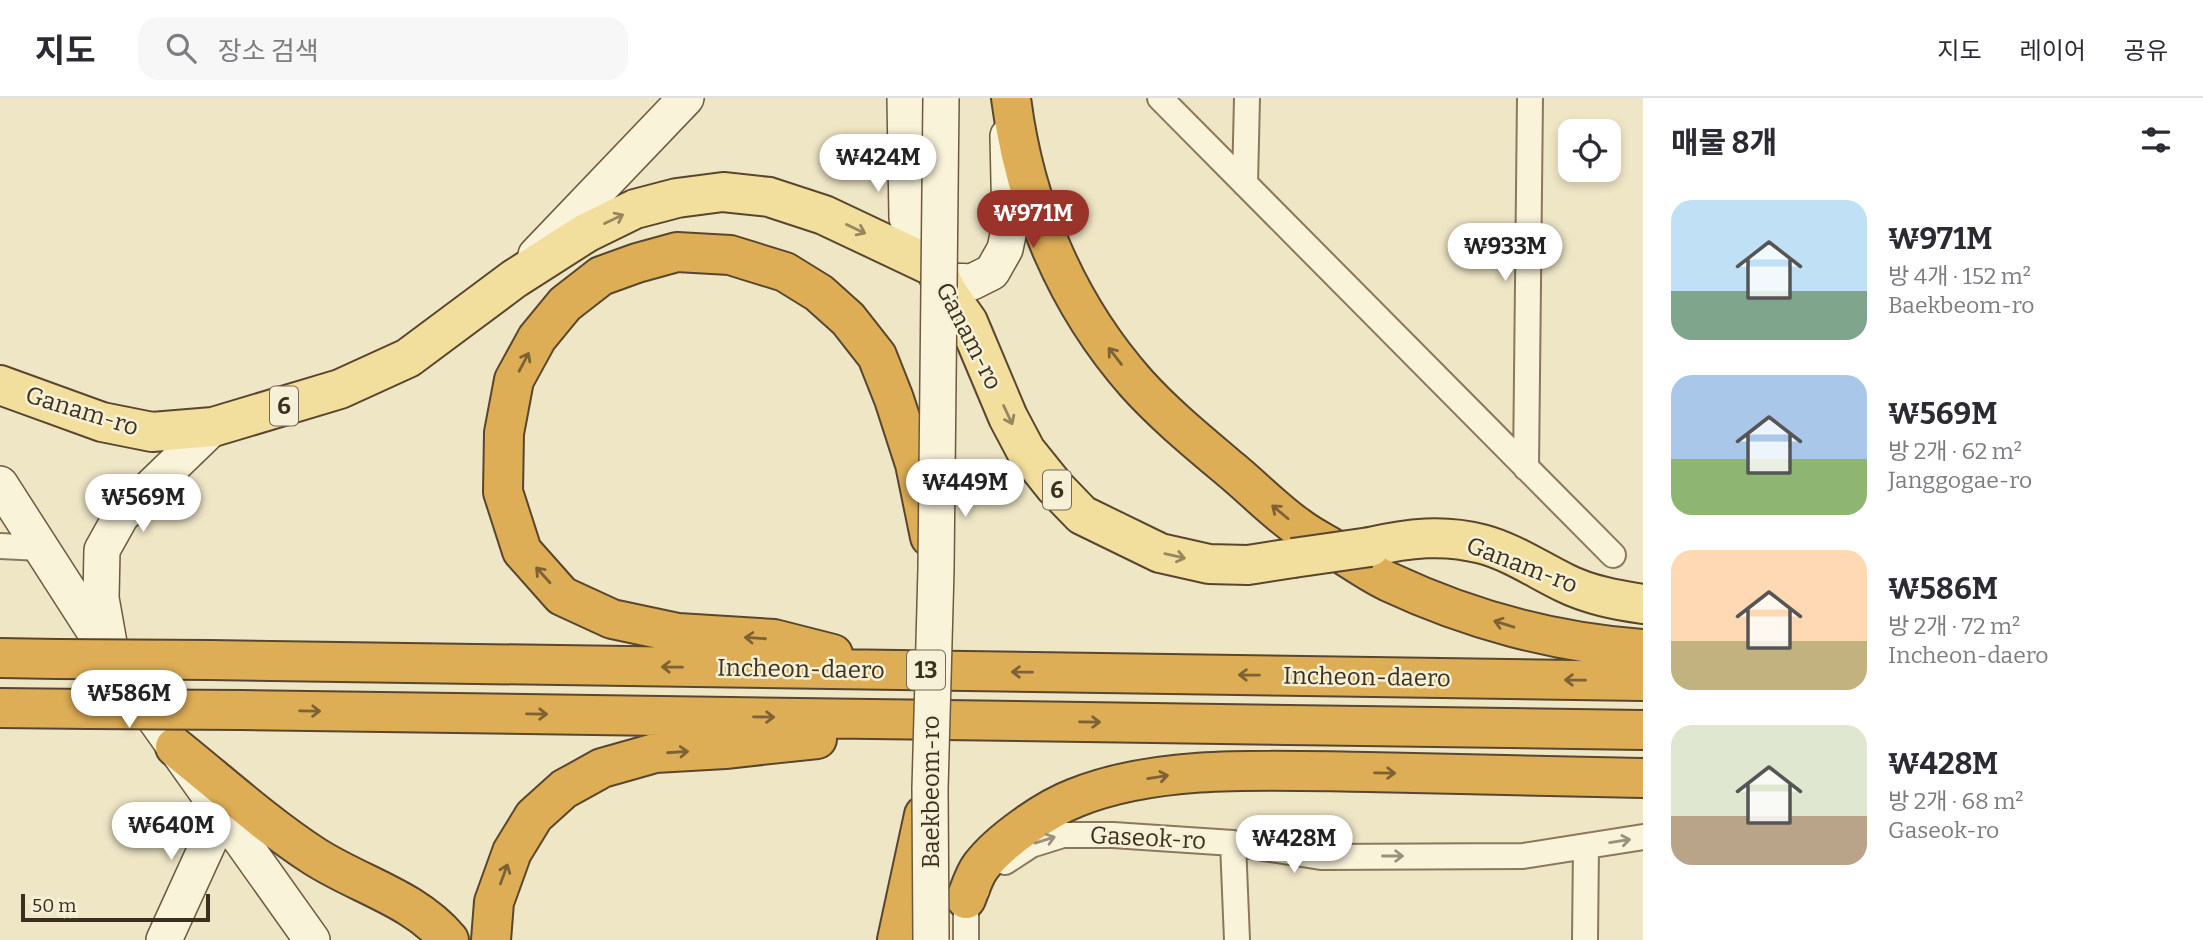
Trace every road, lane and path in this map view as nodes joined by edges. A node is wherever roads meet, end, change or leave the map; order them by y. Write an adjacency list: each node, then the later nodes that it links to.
1 (686, 98): 10 (street)
2 (905, 98): 9 (street)
3 (942, 98): 18 (street, Baekbeom-ro, bridge)
4 (1009, 98): 9 (street); 20 (highway, one-way to 4)
5 (1160, 98): 8 (street)
6 (1247, 98): 8 (street)
7 (1530, 98): 13 (street)
8 (1245, 184): 13 (street)
9 (934, 267): 10 (main road, Ganam-ro / 6, one-way to 9); 19 (main road, Ganam-ro / 6, one-way to 19, bridge)
10 (514, 279): 12 (main road, Ganam-ro / 6)
11 (0, 385): 12 (main road, Ganam-ro / 6)
12 (214, 427): 22 (street)
13 (1526, 468): 17 (street)
14 (0, 484): 16 (street)
15 (0, 546): 16 (street)
16 (40, 548): 22 (street)
17 (1612, 555)
18 (936, 569): 23 (highway, one-way to 18, bridge); 30 (street, Baekbeom-ro, bridge)
19 (1643, 604)
20 (1643, 649)
21 (0, 658): 23 (highway, Incheon-daero / 13, one-way to 21, bridge)
22 (113, 660): 28 (street)
23 (893, 670): 24 (highway, Incheon-daero / 13, one-way to 23)
24 (1643, 681)
25 (0, 708): 26 (highway, Incheon-daero / 13, one-way to 26, bridge)
26 (992, 721): 27 (highway, Incheon-daero / 13, one-way to 27); 39 (highway, one-way to 26)
27 (1643, 730)
28 (175, 747): 31 (street); 38 (highway)
29 (1643, 778): 35 (highway, one-way to 29)
30 (930, 789): 40 (highway, bridge); 41 (street, Baekbeom-ro, bridge)
31 (222, 813): 36 (street); 37 (street)
32 (1643, 837): 34 (street, Gaseok-ro, one-way to 32)
33 (1233, 843): 34 (street, Gaseok-ro, one-way to 34); 35 (street, Gaseok-ro, one-way to 33); 43 (street)
34 (1586, 846): 44 (street)
35 (965, 899): 42 (street)
36 (164, 940)
37 (312, 940)
38 (449, 940)
39 (491, 940)
40 (897, 940)
41 (931, 940)
42 (966, 940)
43 (1237, 940)
44 (1584, 940)

